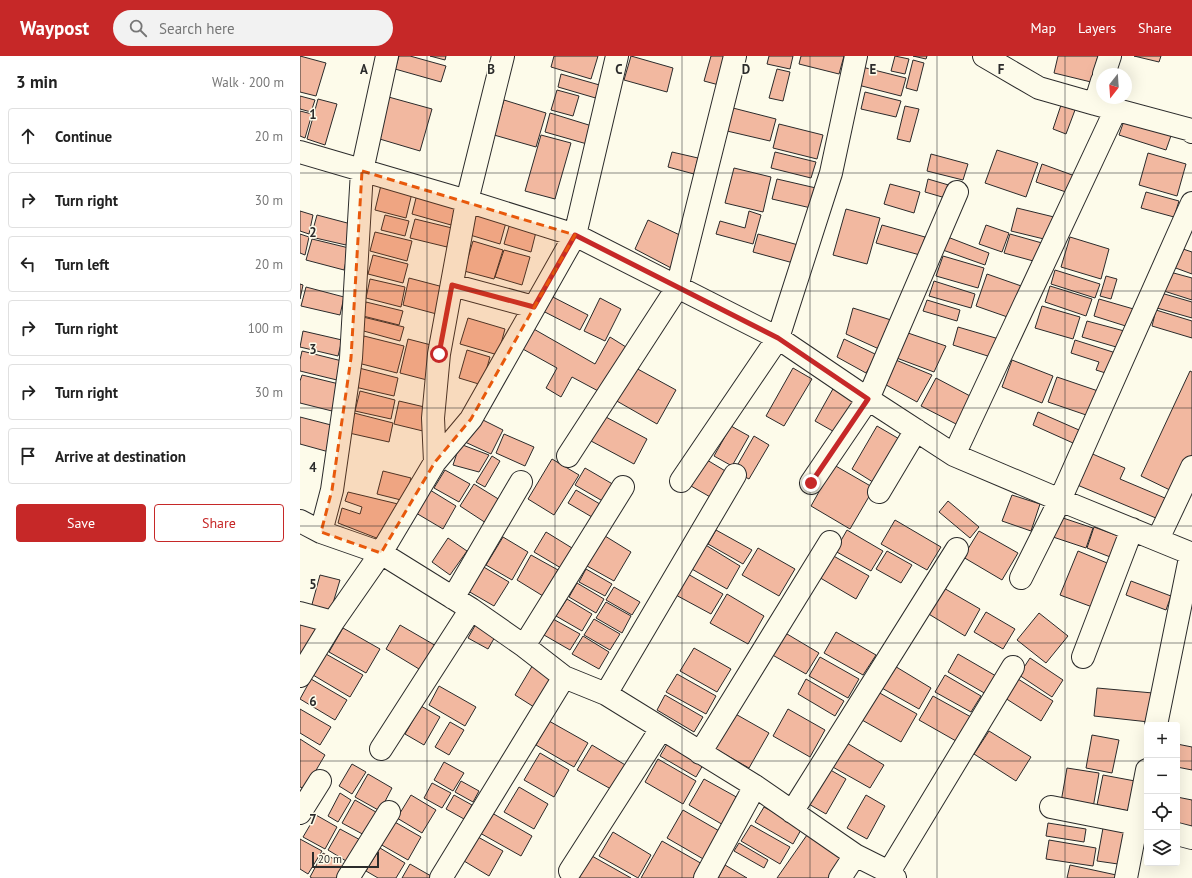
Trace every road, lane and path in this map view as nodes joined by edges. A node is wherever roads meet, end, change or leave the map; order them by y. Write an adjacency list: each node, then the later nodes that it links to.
1 (387, 56): 14 (street)
2 (503, 56): 16 (street)
3 (617, 56): 18 (street)
4 (735, 56): 20 (street)
5 (856, 56): 22 (street)
6 (984, 56): 10 (street)
7 (1110, 56): 8 (street)
8 (1106, 68)
9 (1096, 101): 10 (street)
10 (1095, 104): 11 (street)
11 (1116, 109): 12 (street); 25 (street)
12 (1192, 129)
13 (300, 152): 14 (street)
14 (362, 171): 16 (street); 38 (street)
15 (958, 192): 23 (street)
16 (467, 201): 18 (street); 19 (street)
17 (1192, 203): 35 (street)
18 (575, 235): 20 (street); 21 (street)
19 (452, 285): 21 (street); 27 (street)
20 (677, 288): 22 (street); 26 (street)
21 (534, 307): 27 (street)
22 (778, 338): 23 (street); 30 (street)
23 (868, 399): 24 (street); 32 (street)
24 (916, 430): 25 (street); 34 (street)
25 (954, 455): 35 (street)
26 (568, 456)
27 (435, 462): 42 (street)
28 (1192, 467): 39 (street)
29 (735, 475): 54 (street)
30 (681, 481)
31 (521, 482): 45 (street)
32 (811, 483)
33 (623, 487): 49 (street)
34 (879, 492)
35 (1060, 500): 37 (street); 44 (street)
36 (300, 521): 38 (street)
37 (1132, 529): 39 (street); 50 (street)
38 (321, 532): 42 (street)
39 (1158, 539): 43 (street)
40 (830, 542): 58 (street)
41 (957, 549): 64 (street)
42 (381, 553): 45 (street); 48 (street)
43 (1191, 554): 55 (street)
44 (1021, 578)
45 (453, 598): 46 (street)
46 (471, 609): 49 (street); 57 (street)
47 (300, 613): 48 (street)
48 (333, 622): 52 (street)
49 (524, 646): 53 (street)
50 (1083, 657)
51 (1013, 667): 71 (street)
52 (300, 676)
53 (564, 677): 54 (street); 73 (street)
54 (606, 694): 56 (street)
55 (1157, 722)
56 (661, 729): 58 (street); 70 (street)
57 (381, 749)
58 (700, 753): 60 (street)
59 (320, 782): 65 (street)
60 (755, 786): 64 (street); 74 (street)
61 (1145, 794): 66 (street)
62 (1051, 807): 66 (street)
63 (389, 812): 72 (street)
64 (792, 812): 69 (street)
65 (300, 813)
66 (1142, 824): 76 (street)
67 (1180, 835): 68 (street)
68 (1192, 838)
69 (855, 855): 71 (street); 75 (street)
70 (570, 871)
71 (892, 875)
72 (348, 878)
73 (441, 878)
74 (705, 878)
75 (840, 878)
76 (1126, 878)

